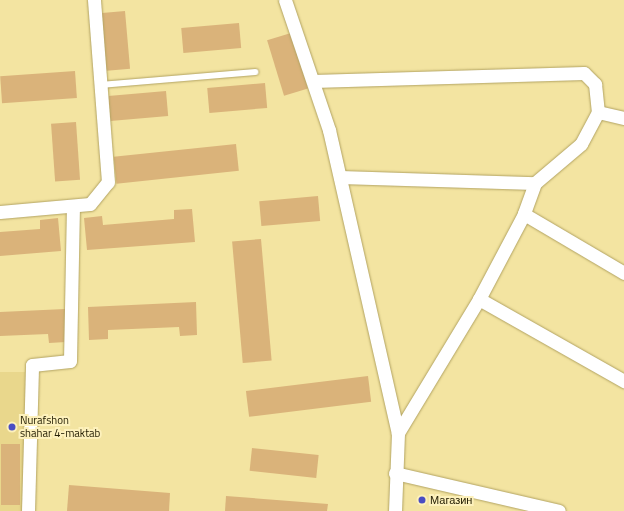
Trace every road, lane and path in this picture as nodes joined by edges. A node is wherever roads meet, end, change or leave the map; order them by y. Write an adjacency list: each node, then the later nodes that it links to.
1 (94, 0): 5 (street)
2 (285, 0): 4 (street)
3 (255, 72): 5 (lane)
4 (312, 81): 6 (street); 8 (street)
5 (100, 85): 10 (street)
6 (598, 112): 7 (street); 9 (street)
7 (624, 118)
8 (340, 176): 9 (street); 16 (street)
9 (535, 183): 12 (street)
10 (73, 206): 11 (street); 18 (street)
11 (0, 212)
12 (524, 214): 13 (street); 14 (street)
13 (624, 273)
14 (478, 298): 15 (street); 16 (street)
15 (624, 381)
16 (398, 433): 17 (street)
17 (395, 473): 19 (street); 20 (street)
18 (28, 511)
19 (395, 511)
20 (559, 511)

